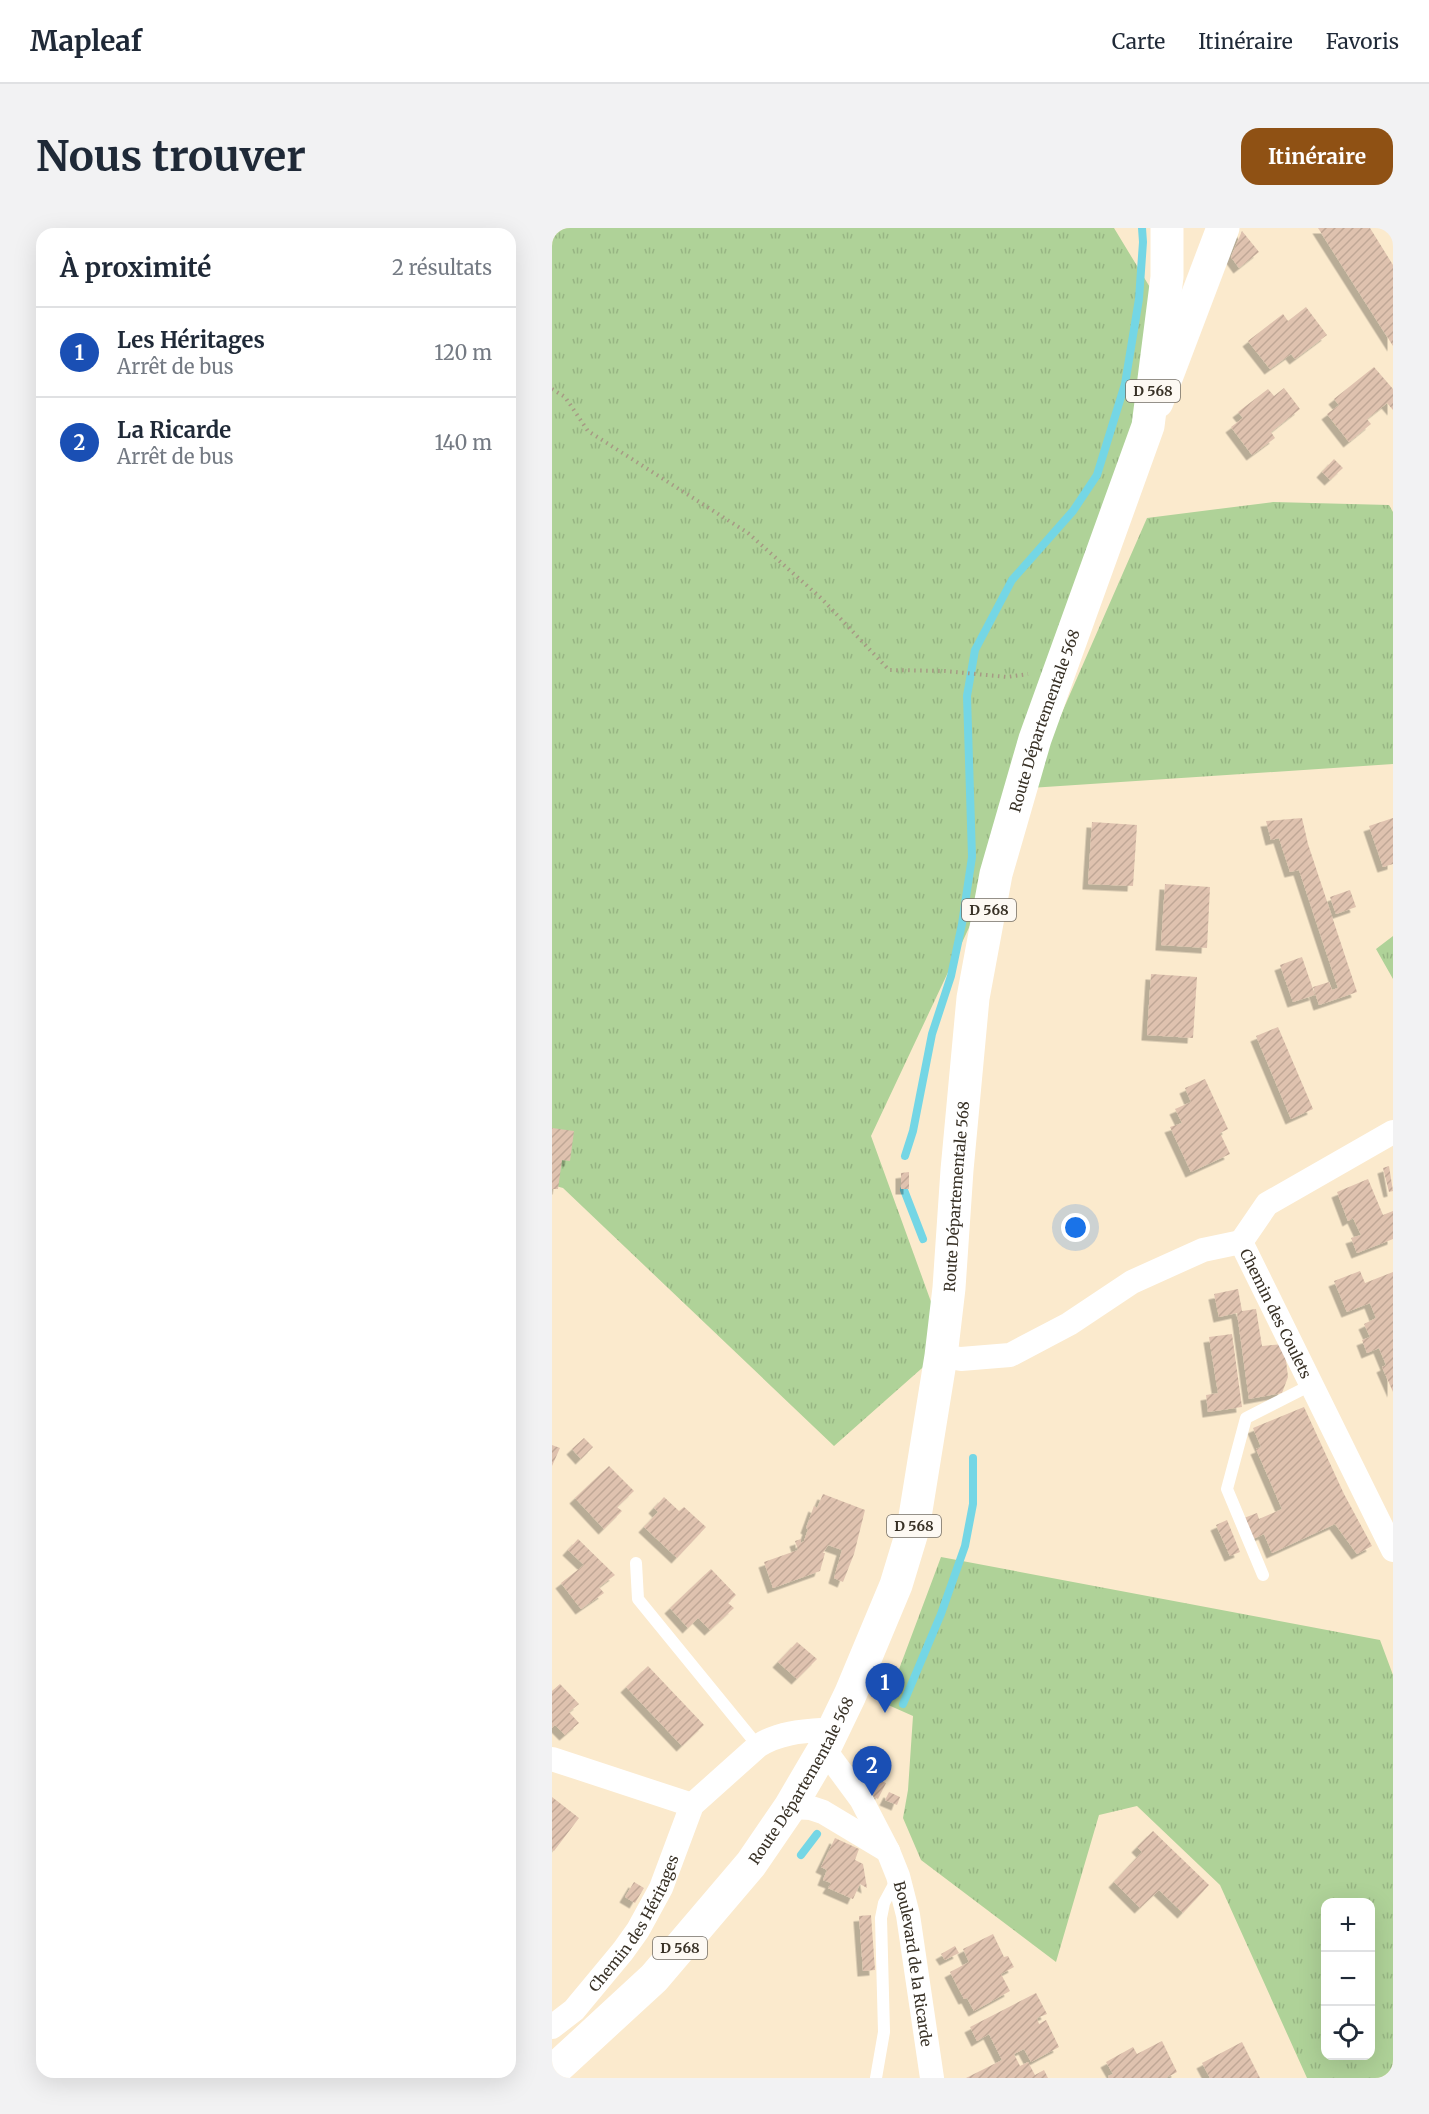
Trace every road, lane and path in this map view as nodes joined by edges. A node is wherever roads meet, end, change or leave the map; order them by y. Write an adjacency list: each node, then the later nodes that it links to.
1 (1167, 228): 4 (main road, Route Départementale 568 / D 568)
2 (1223, 228): 4 (main road)
3 (552, 389): 5 (path)
4 (1148, 426): 5 (main road, Route Départementale 568 / D 568)
5 (1061, 669): 8 (main road, Route Départementale 568 / D 568)
6 (1393, 1132): 7 (street)
7 (1241, 1242): 8 (street, Chemin des Coulets); 9 (street, Chemin des Coulets)
8 (941, 1356): 13 (main road, Route Départementale 568 / D 568)
9 (1311, 1385): 10 (street, Chemin des Coulets); 12 (lane)
10 (1393, 1550)
11 (636, 1563): 14 (lane)
12 (1263, 1575)
13 (829, 1739): 14 (street, Chemin des Héritages); 17 (main road, Route Départementale 568 / D 568); 18 (street, Boulevard de la Ricarde)
14 (758, 1746): 16 (street, Chemin des Héritages)
15 (552, 1759): 16 (street)
16 (692, 1805): 20 (street, Chemin des Héritages)
17 (790, 1807): 18 (street); 21 (main road, Route Départementale 568 / D 568)
18 (888, 1851): 19 (street, Boulevard de la Ricarde)
19 (898, 1876): 22 (lane); 23 (street, Boulevard de la Ricarde)
20 (552, 2027)
21 (552, 2072)
22 (876, 2078)
23 (932, 2078)

